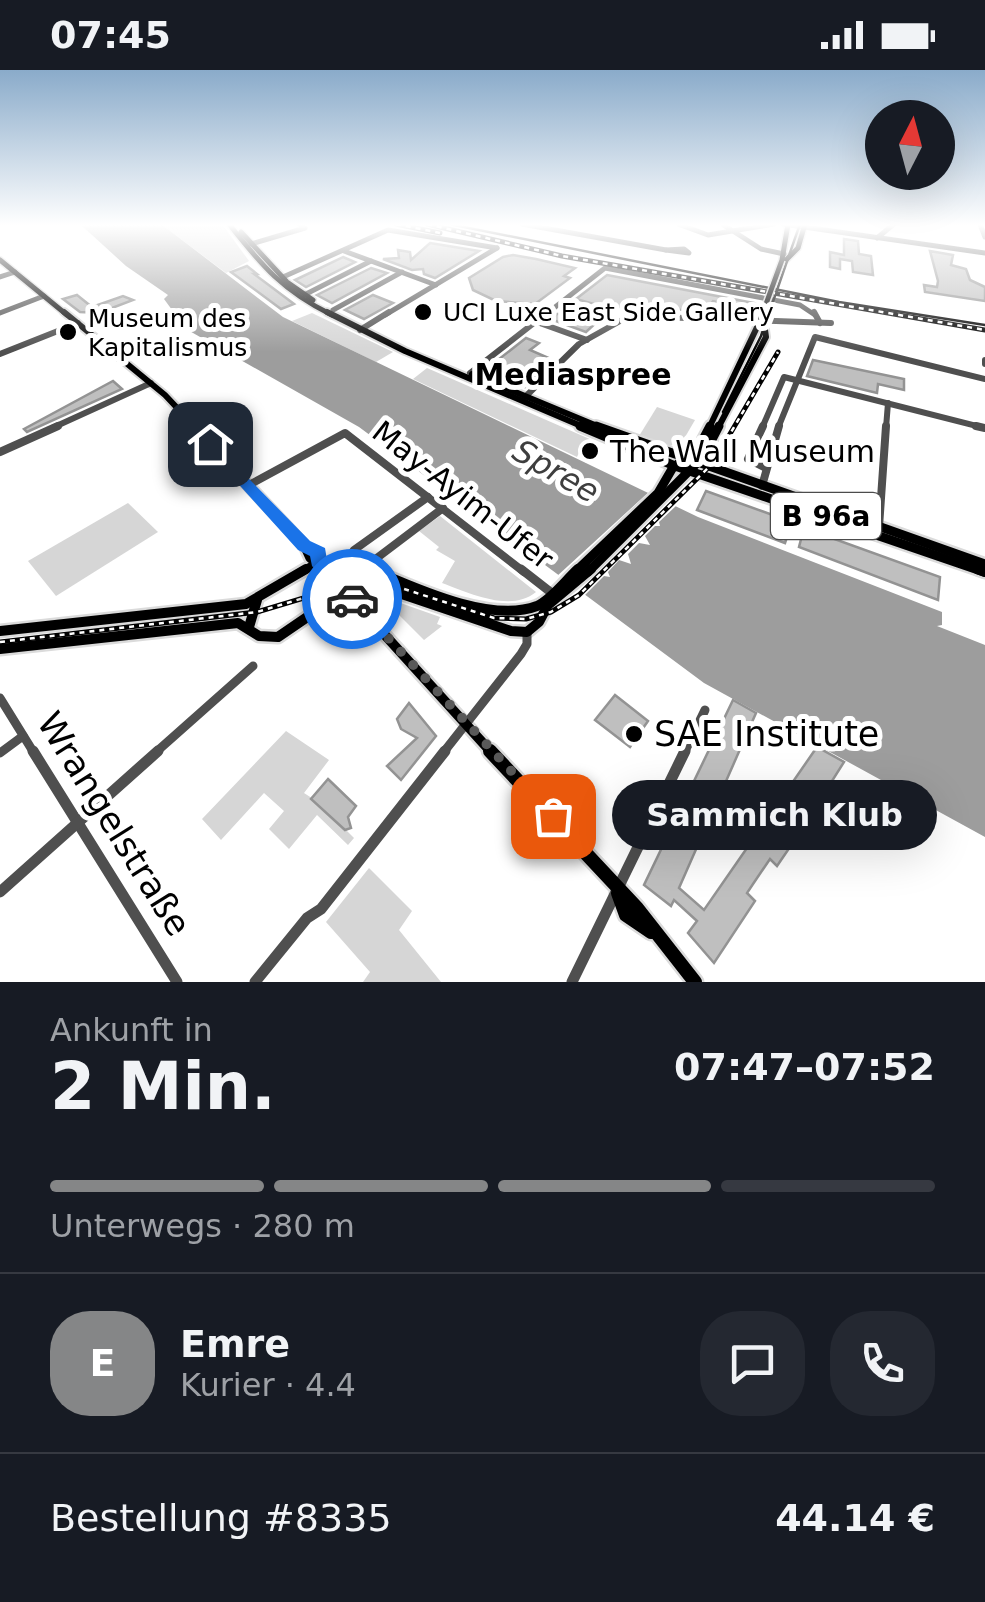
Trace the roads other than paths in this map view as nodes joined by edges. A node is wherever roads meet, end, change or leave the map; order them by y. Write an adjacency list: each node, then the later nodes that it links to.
1 (8, 267): 8 (main road)
2 (268, 267): 12 (main road)
3 (311, 267): 12 (street)
4 (360, 267): 15 (street)
5 (387, 267): 9 (street)
6 (466, 267): 14 (street)
7 (783, 267): 21 (main road, bridge)
8 (15, 272): 10 (street); 11 (main road)
9 (402, 272): 14 (street); 17 (street)
10 (0, 278)
11 (22, 278): 13 (main road)
12 (279, 278): 15 (main road); 24 (main road)
13 (29, 283): 16 (main road)
14 (436, 285): 24 (street)
15 (304, 295): 17 (main road)
16 (44, 296): 18 (street); 20 (main road)
17 (334, 310): 24 (main road)
18 (0, 314)
19 (537, 322): 22 (street); 25 (street); 27 (street)
20 (78, 323): 26 (street); 30 (main road)
21 (762, 323): 35 (main road); 38 (main road)
22 (820, 323): 23 (street); 25 (street)
23 (831, 323)
24 (363, 328): 27 (main road); 31 (main road)
25 (587, 340): 31 (street)
26 (0, 354)
27 (470, 374): 31 (main road)
28 (985, 379): 29 (street)
29 (797, 380): 32 (street); 37 (street); 37 (street)
30 (151, 382): 34 (street); 39 (main road)
31 (522, 399): 35 (main road); 36 (main road)
32 (888, 403): 33 (street); 44 (street)
33 (985, 428)
34 (0, 452)
35 (687, 456): 36 (main road); 38 (main road)
36 (673, 468): 38 (main road, B 96a); 41 (main road)
37 (766, 468): 40 (street)
38 (691, 470): 40 (main road, B 96a); 41 (main road); 49 (main road, B 96a)
39 (249, 485): 42 (street, May-Ayim-Ufer); 46 (main road)
40 (762, 486): 44 (main road, B 96a)
41 (661, 495): 50 (main road)
42 (428, 498): 43 (street, May-Ayim-Ufer); 45 (street)
43 (443, 508): 48 (street); 50 (street, May-Ayim-Ufer)
44 (879, 527): 47 (main road, B 96a)
45 (346, 561): 46 (main road); 48 (main road)
46 (318, 562): 51 (main road); 52 (main road)
47 (985, 564)
48 (365, 567): 50 (main road)
49 (985, 572)
50 (562, 591): 55 (main road)
51 (346, 593): 53 (main road); 55 (main road); 60 (main road)
52 (257, 600): 53 (main road); 54 (main road)
53 (248, 627): 56 (main road)
54 (0, 631)
55 (526, 632): 60 (street)
56 (0, 649)
57 (253, 666): 63 (street)
58 (0, 698): 61 (street, Wrangelstraße)
59 (705, 710): 64 (street)
60 (467, 722): 64 (main road); 67 (street)
61 (23, 736): 62 (street); 63 (street, Wrangelstraße)
62 (0, 753)
63 (78, 823): 65 (street); 66 (street, Wrangelstraße)
64 (616, 889): 68 (street); 69 (main road)
65 (0, 892)
66 (177, 982)
67 (254, 982)
68 (572, 982)
69 (695, 982)

